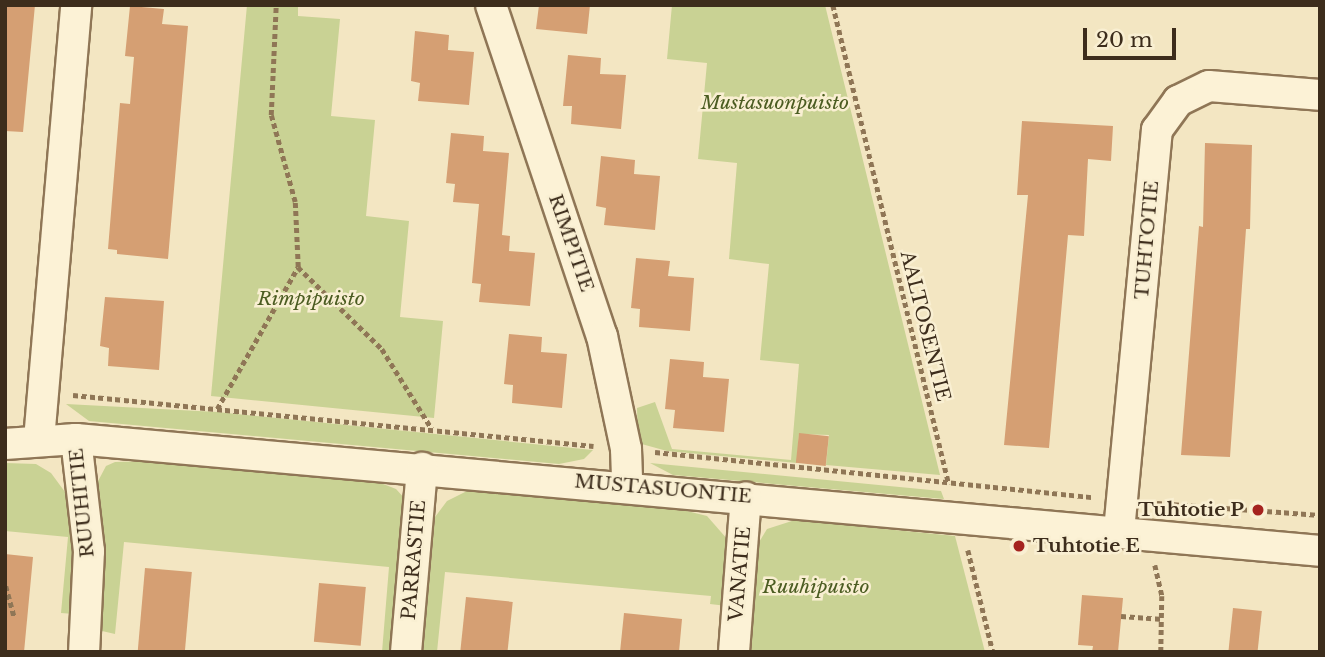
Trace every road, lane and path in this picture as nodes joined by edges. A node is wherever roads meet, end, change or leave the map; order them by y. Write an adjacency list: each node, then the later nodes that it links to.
1 (76, 5): 7 (street)
2 (276, 5): 6 (path)
3 (491, 5): 13 (street, RIMPITIE)
4 (833, 5): 15 (path, AALTOSENTIE)
5 (1320, 95): 18 (street, TUHTOTIE)
6 (298, 267): 8 (path); 9 (path)
7 (44, 392): 8 (path); 11 (street)
8 (217, 409): 9 (path)
9 (433, 430): 13 (path)
10 (75, 439): 11 (street, MUSTASUONTIE); 14 (street, MUSTASUONTIE); 27 (street, RUUHITIE)
11 (39, 440): 12 (street, MUSTASUONTIE)
12 (5, 444)
13 (626, 449): 15 (path); 16 (street, RIMPITIE)
14 (422, 468): 16 (street, MUSTASUONTIE); 28 (street, PARRASTIE)
15 (949, 482): 18 (path); 20 (path, AALTOSENTIE)
16 (626, 486): 17 (street, MUSTASUONTIE)
17 (746, 497): 20 (street, MUSTASUONTIE); 29 (street, VANATIE)
18 (1122, 500): 19 (path); 21 (street, TUHTOTIE)
19 (1320, 515)
20 (957, 518): 21 (street, MUSTASUONTIE); 30 (path, AALTOSENTIE)
21 (1134, 532): 22 (street, MUSTASUONTIE); 26 (path)
22 (1320, 551)
23 (6, 586): 24 (path)
24 (14, 616)
25 (1121, 616): 26 (path)
26 (1163, 619): 31 (path)
27 (84, 652)
28 (406, 652)
29 (734, 652)
30 (993, 652)
31 (1161, 652)

